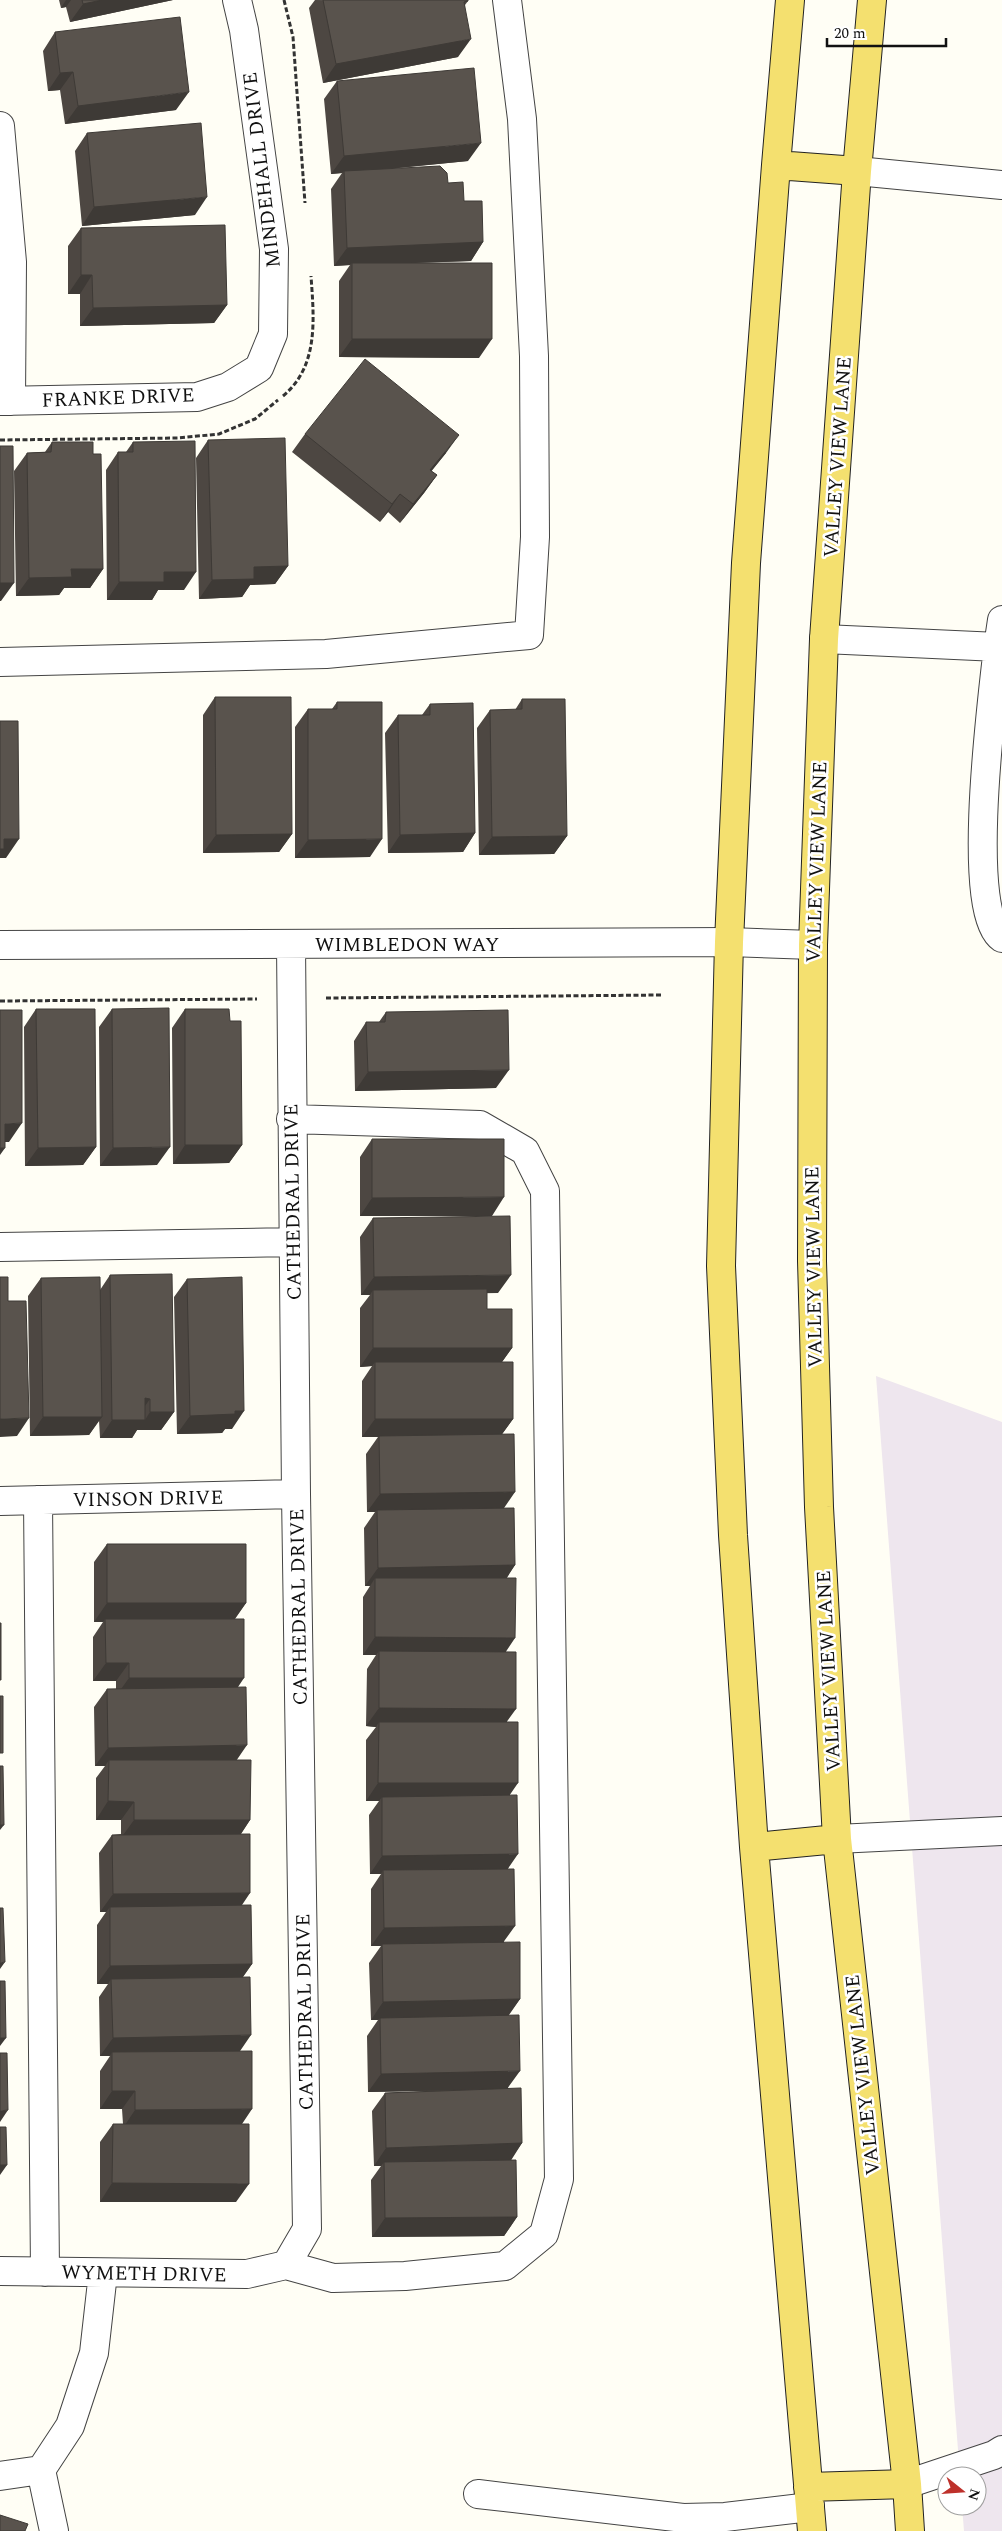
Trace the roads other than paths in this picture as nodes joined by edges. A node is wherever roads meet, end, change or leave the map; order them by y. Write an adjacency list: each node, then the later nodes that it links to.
1 (237, 0): 9 (street, MINDEHALL DRIVE)
2 (507, 0): 14 (street)
3 (790, 0): 6 (main road)
4 (872, 0): 7 (main road, VALLEY VIEW LANE)
5 (0, 126): 10 (street)
6 (776, 164): 7 (main road); 16 (main road)
7 (857, 171): 8 (street); 12 (main road, VALLEY VIEW LANE)
8 (1002, 185)
9 (259, 368): 10 (street, FRANKE DRIVE)
10 (6, 401)
11 (1002, 620): 13 (street)
12 (824, 639): 13 (street); 19 (main road, VALLEY VIEW LANE)
13 (998, 647): 15 (street)
14 (0, 662)
15 (1002, 938)
16 (729, 942): 17 (street, WIMBLEDON WAY); 19 (street, WIMBLEDON WAY); 28 (main road)
17 (291, 944): 18 (street, WIMBLEDON WAY); 20 (street, CATHEDRAL DRIVE)
18 (0, 945)
19 (813, 945): 27 (main road, VALLEY VIEW LANE)
20 (291, 1119): 21 (street, CATHEDRAL DRIVE); 29 (street)
21 (293, 1242): 22 (street); 23 (street, CATHEDRAL DRIVE)
22 (0, 1247)
23 (296, 1494): 24 (street, VINSON DRIVE); 29 (street, CATHEDRAL DRIVE)
24 (38, 1500): 25 (street, VINSON DRIVE); 31 (street)
25 (0, 1502)
26 (1002, 1831): 27 (street)
27 (837, 1839): 28 (main road); 36 (main road, VALLEY VIEW LANE)
28 (754, 1847): 38 (main road)
29 (286, 2264): 32 (street, WYMETH DRIVE)
30 (0, 2271): 31 (street, WYMETH DRIVE)
31 (45, 2272): 32 (street, WYMETH DRIVE)
32 (104, 2273): 34 (street)
33 (1002, 2450): 36 (street)
34 (41, 2470): 35 (street); 39 (street)
35 (0, 2476)
36 (907, 2484): 38 (main road); 40 (main road, VALLEY VIEW LANE)
37 (478, 2494): 38 (street)
38 (810, 2508)
39 (54, 2531)
40 (910, 2531)

